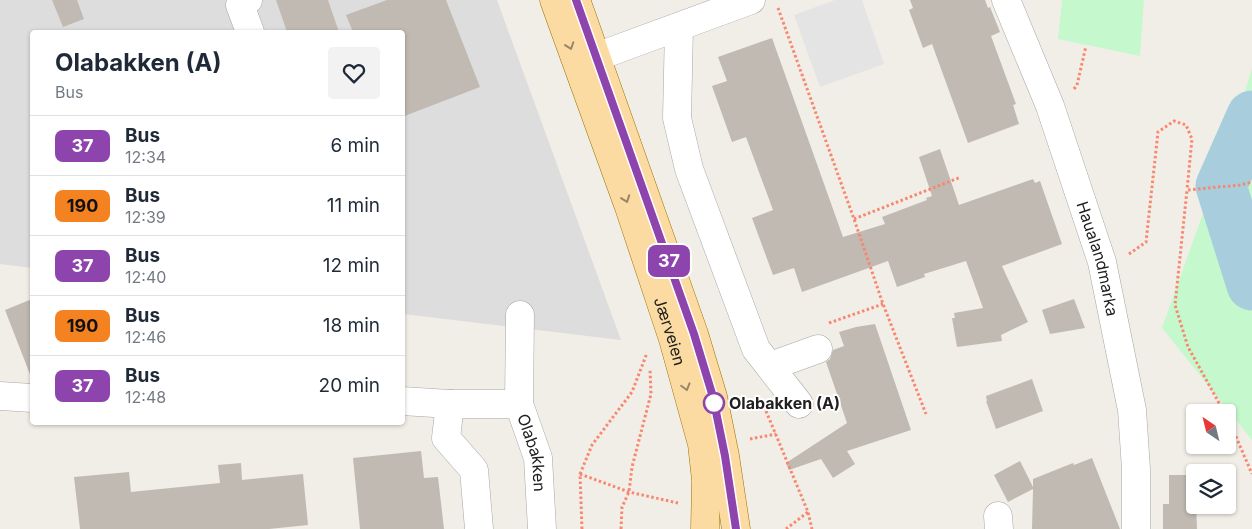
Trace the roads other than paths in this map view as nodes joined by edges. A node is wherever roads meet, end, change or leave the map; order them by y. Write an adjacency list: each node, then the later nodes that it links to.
1 (248, 0): 7 (street)
2 (554, 0): 20 (main road, Jærveien, one-way to 20)
3 (576, 0): 8 (main road, Jærveien)
4 (751, 0): 6 (street)
5 (1006, 0): 22 (street, Haualandmarka)
6 (678, 27): 8 (street); 11 (street)
7 (249, 30)
8 (596, 57): 21 (main road, Jærveien)
9 (520, 315): 16 (street)
10 (818, 349): 11 (street)
11 (770, 366): 17 (street)
12 (0, 396): 13 (street)
13 (30, 398)
14 (405, 401): 15 (street, Olabakken)
15 (450, 404): 16 (street, Olabakken); 18 (street)
16 (519, 404): 19 (street, Olabakken)
17 (798, 404)
18 (479, 529)
19 (542, 529)
20 (705, 529)
21 (736, 529)
22 (1136, 529)

